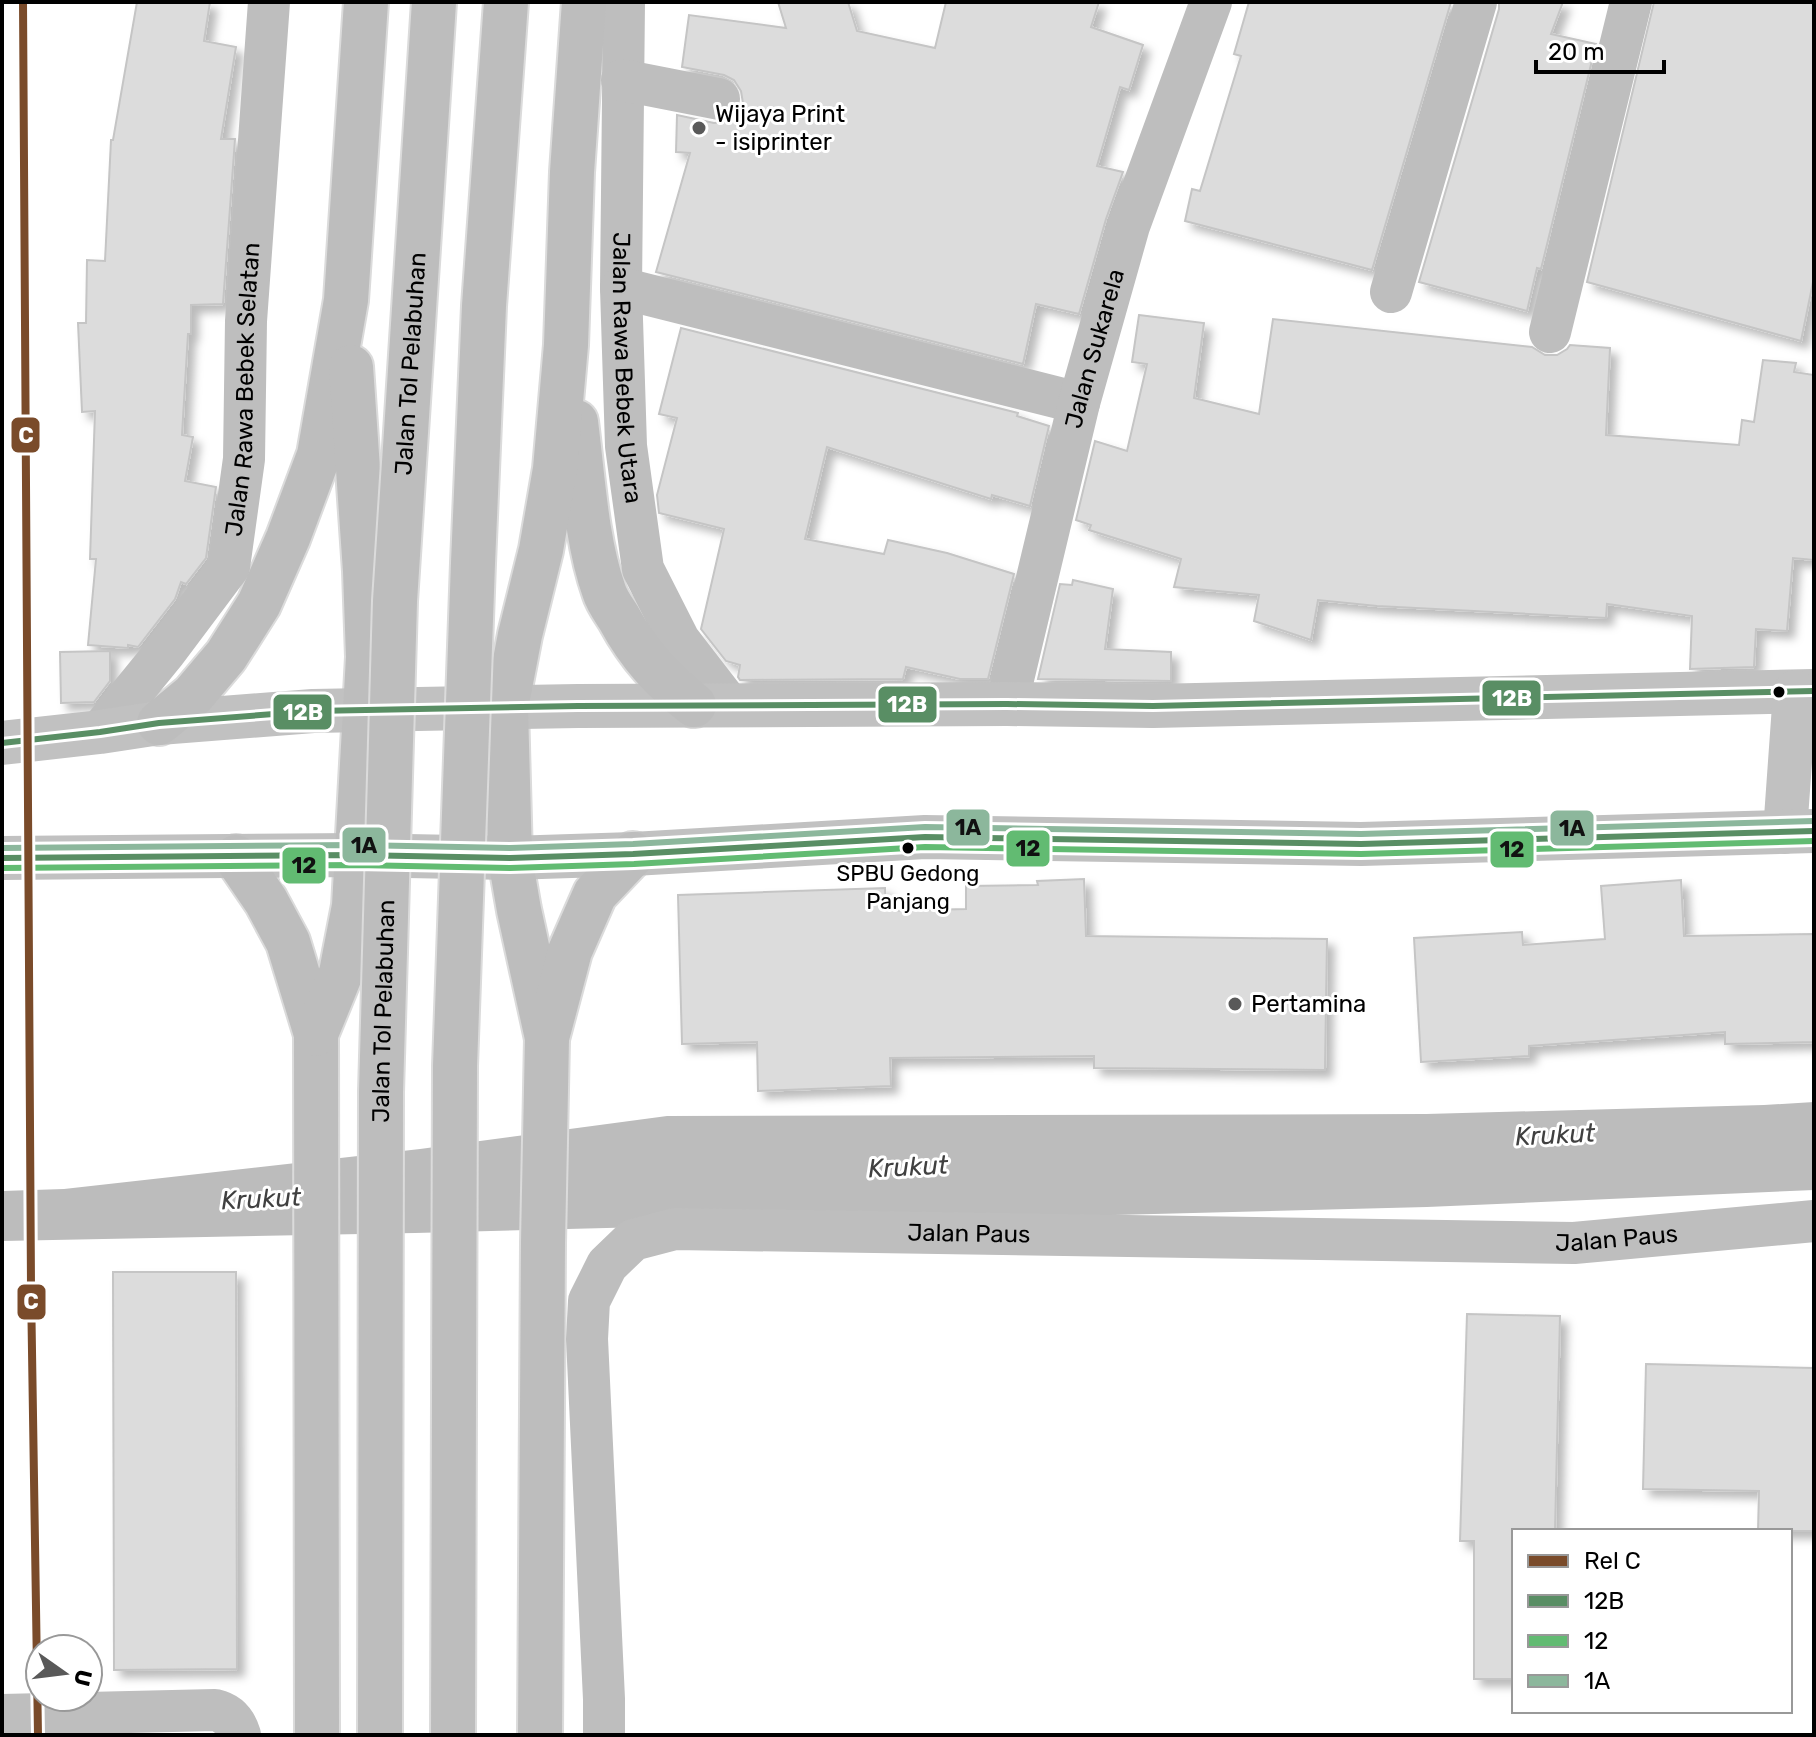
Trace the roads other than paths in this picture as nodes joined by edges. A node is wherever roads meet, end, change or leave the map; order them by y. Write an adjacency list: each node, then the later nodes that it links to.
1 (269, 2): 24 (street, Jalan Rawa Bebek Selatan)
2 (366, 2): 14 (highway)
3 (434, 2): 39 (highway, Jalan Tol Pelabuhan, bridge)
4 (506, 2): 40 (highway, bridge)
5 (584, 2): 16 (highway)
6 (624, 2): 10 (street, Jalan Rawa Bebek Utara)
7 (1211, 2): 17 (street, Jalan Sukarela)
8 (1476, 2): 13 (street)
9 (1631, 2): 15 (street)
10 (622, 80): 11 (street); 12 (street, Jalan Rawa Bebek Utara)
11 (719, 99)
12 (621, 288): 17 (street); 20 (street, Jalan Rawa Bebek Utara)
13 (1391, 292)
14 (346, 300): 22 (highway); 23 (highway)
15 (1550, 332)
16 (566, 345): 20 (highway); 21 (highway)
17 (1079, 403): 19 (street, Jalan Sukarela)
18 (1804, 692): 19 (main road); 26 (main road)
19 (1007, 704): 20 (main road)
20 (712, 706): 21 (main road)
21 (506, 708): 22 (main road); 31 (highway)
22 (365, 711): 23 (main road); 28 (highway)
23 (159, 723): 24 (main road)
24 (100, 732): 25 (main road)
25 (2, 743)
26 (1800, 831): 27 (main road)
27 (633, 854): 31 (main road); 33 (highway)
28 (356, 855): 29 (main road); 31 (main road); 32 (highway)
29 (236, 857): 30 (main road); 32 (highway)
30 (2, 858)
31 (510, 858): 33 (highway)
32 (316, 1047): 38 (highway)
33 (546, 1052): 41 (highway)
34 (1814, 1221): 42 (street, Jalan Paus)
35 (2, 1715): 36 (street)
36 (146, 1724): 37 (street)
37 (239, 1730)
38 (317, 1735)
39 (380, 1735)
40 (453, 1735)
41 (540, 1735)
42 (604, 1735)

